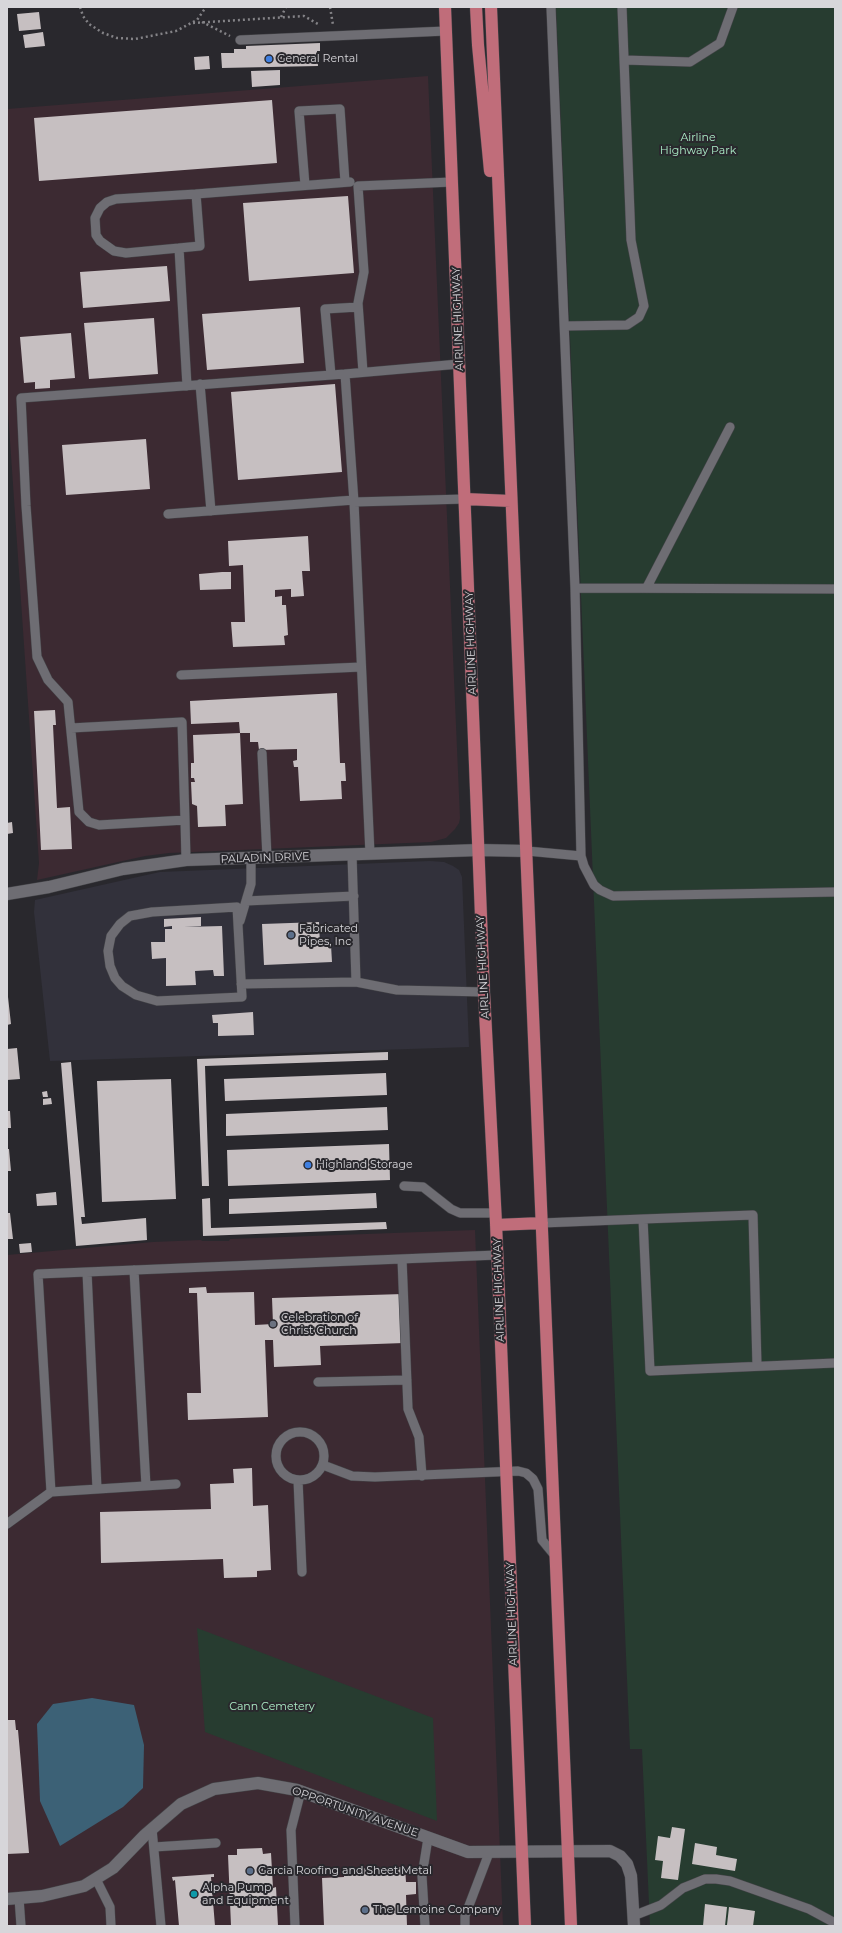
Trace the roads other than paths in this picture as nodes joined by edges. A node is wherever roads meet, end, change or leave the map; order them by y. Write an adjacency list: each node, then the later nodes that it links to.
1 (445, 7): 7 (highway, AIRLINE HIGHWAY)
2 (476, 7): 16 (highway)
3 (491, 7): 16 (highway)
4 (551, 7): 18 (lane)
5 (622, 7): 9 (lane)
6 (733, 7): 9 (lane)
7 (446, 31): 8 (lane); 11 (highway, AIRLINE HIGHWAY)
8 (240, 40)
9 (624, 60): 18 (lane)
10 (345, 182): 12 (lane); 12 (lane); 13 (lane)
11 (452, 182): 13 (lane); 19 (highway, AIRLINE HIGHWAY)
12 (305, 185): 14 (lane)
13 (358, 186): 17 (lane)
14 (196, 194): 15 (lane); 15 (lane)
15 (179, 248): 24 (lane)
16 (502, 273): 28 (highway)
17 (358, 307): 20 (lane); 22 (lane)
18 (565, 326): 32 (lane)
19 (459, 364): 20 (lane); 26 (highway, AIRLINE HIGHWAY)
20 (363, 372): 21 (lane)
21 (345, 374): 22 (lane); 27 (lane)
22 (331, 375): 23 (lane)
23 (200, 384): 24 (lane); 29 (lane)
24 (187, 386): 36 (lane)
25 (730, 427): 31 (lane)
26 (465, 499): 27 (lane); 28 (highway); 39 (highway, AIRLINE HIGHWAY)
27 (354, 501): 29 (lane); 34 (lane)
28 (511, 501): 40 (highway)
29 (211, 511): 30 (lane)
30 (168, 514)
31 (647, 587): 32 (lane); 33 (lane)
32 (575, 588): 43 (lane)
33 (835, 589)
34 (361, 666): 35 (lane); 41 (lane)
35 (181, 675)
36 (71, 728): 38 (lane); 38 (lane)
37 (262, 754): 44 (lane)
38 (185, 820): 46 (lane)
39 (478, 850): 40 (street, PALADIN DRIVE); 41 (street, PALADIN DRIVE); 54 (highway, AIRLINE HIGHWAY)
40 (527, 851): 43 (lane); 58 (highway)
41 (370, 854): 42 (street, PALADIN DRIVE)
42 (352, 855): 44 (street, PALADIN DRIVE); 49 (lane)
43 (581, 856): 47 (lane)
44 (267, 857): 45 (street, PALADIN DRIVE)
45 (251, 858): 46 (street, PALADIN DRIVE); 50 (lane)
46 (186, 860): 48 (street, PALADIN DRIVE)
47 (835, 892)
48 (7, 894)
49 (354, 896): 50 (lane); 52 (lane)
50 (246, 901): 51 (lane)
51 (238, 928): 53 (lane); 53 (lane)
52 (356, 982): 53 (lane); 54 (lane)
53 (241, 984)
54 (484, 992): 56 (highway, AIRLINE HIGHWAY)
55 (404, 1186): 56 (lane)
56 (496, 1219): 58 (highway); 59 (highway, AIRLINE HIGHWAY)
57 (643, 1219): 58 (lane); 64 (lane); 64 (lane)
58 (542, 1223): 76 (highway)
59 (497, 1255): 60 (lane); 68 (highway, AIRLINE HIGHWAY)
60 (402, 1259): 61 (lane); 65 (lane)
61 (134, 1270): 62 (lane); 72 (lane)
62 (87, 1272): 73 (lane); 74 (lane)
63 (835, 1363): 64 (lane)
64 (757, 1366)
65 (406, 1380): 66 (lane); 69 (lane)
66 (318, 1382)
67 (323, 1465): 69 (lane); 70 (lane); 70 (lane)
68 (506, 1472): 69 (lane); 76 (lane); 83 (highway, AIRLINE HIGHWAY)
69 (422, 1476)
70 (298, 1480): 77 (lane)
71 (176, 1484): 72 (lane)
72 (146, 1486): 73 (lane)
73 (97, 1489): 74 (lane)
74 (51, 1492): 75 (lane)
75 (7, 1524)
76 (556, 1557): 84 (highway)
77 (302, 1572)
78 (301, 1791): 79 (street, OPPORTUNITY AVENUE); 80 (street, OPPORTUNITY AVENUE); 93 (lane)
79 (152, 1829): 82 (lane); 86 (street, OPPORTUNITY AVENUE)
80 (428, 1838): 85 (street, OPPORTUNITY AVENUE); 94 (lane)
81 (216, 1843): 82 (lane)
82 (154, 1847): 92 (lane)
83 (522, 1852): 84 (street, OPPORTUNITY AVENUE); 85 (street, OPPORTUNITY AVENUE); 96 (highway, AIRLINE HIGHWAY)
84 (567, 1852): 88 (street, OPPORTUNITY AVENUE); 97 (highway)
85 (489, 1853): 95 (lane)
86 (96, 1879): 87 (street, OPPORTUNITY AVENUE); 91 (lane)
87 (13, 1899): 90 (lane)
88 (634, 1921): 89 (lane)
89 (835, 1923)
90 (21, 1926)
91 (112, 1926)
92 (160, 1926)
93 (295, 1926)
94 (425, 1926)
95 (465, 1926)
96 (525, 1926)
97 (571, 1926)

